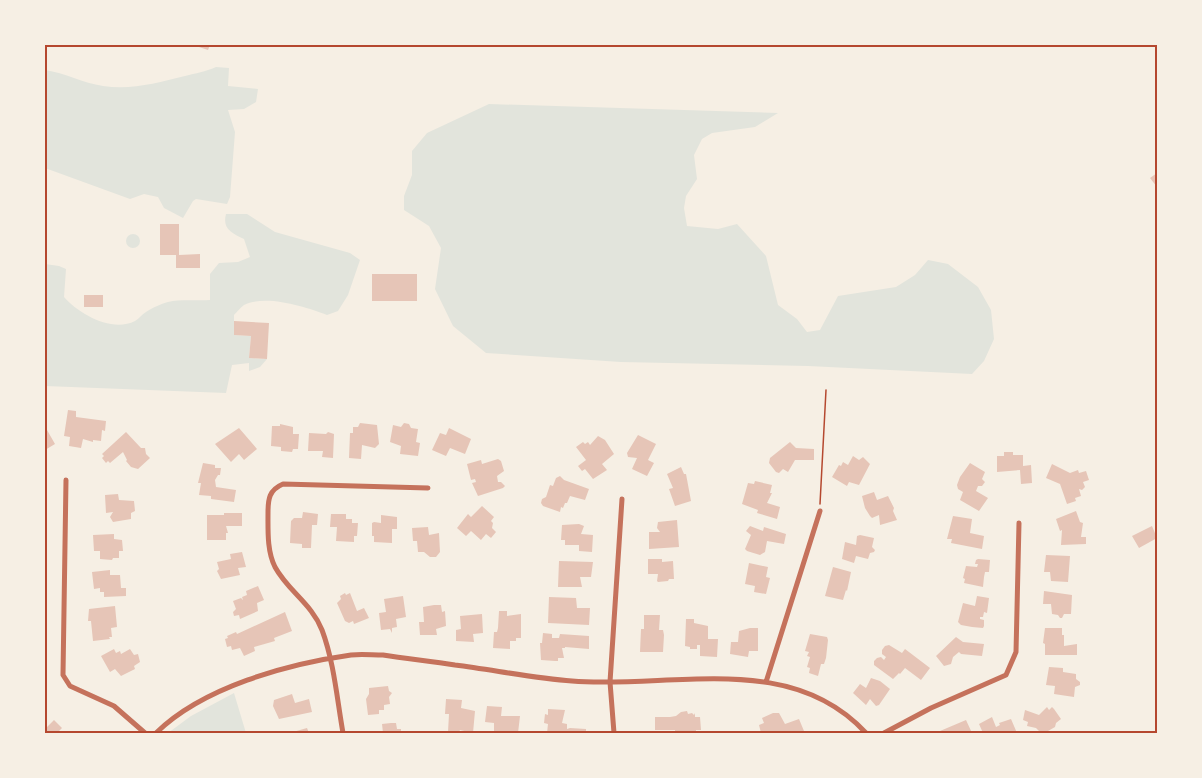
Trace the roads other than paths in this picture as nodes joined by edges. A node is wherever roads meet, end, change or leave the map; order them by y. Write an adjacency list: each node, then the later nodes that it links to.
1 (66, 480): 9 (street)
2 (428, 488): 6 (street)
3 (622, 500): 7 (street)
4 (820, 511): 8 (street)
5 (1019, 523): 14 (street)
6 (330, 660): 7 (street); 10 (street); 11 (street)
7 (610, 682): 8 (street); 12 (street)
8 (766, 682): 13 (street)
9 (146, 733)
10 (156, 733)
11 (343, 733)
12 (614, 733)
13 (866, 733)
14 (884, 733)

